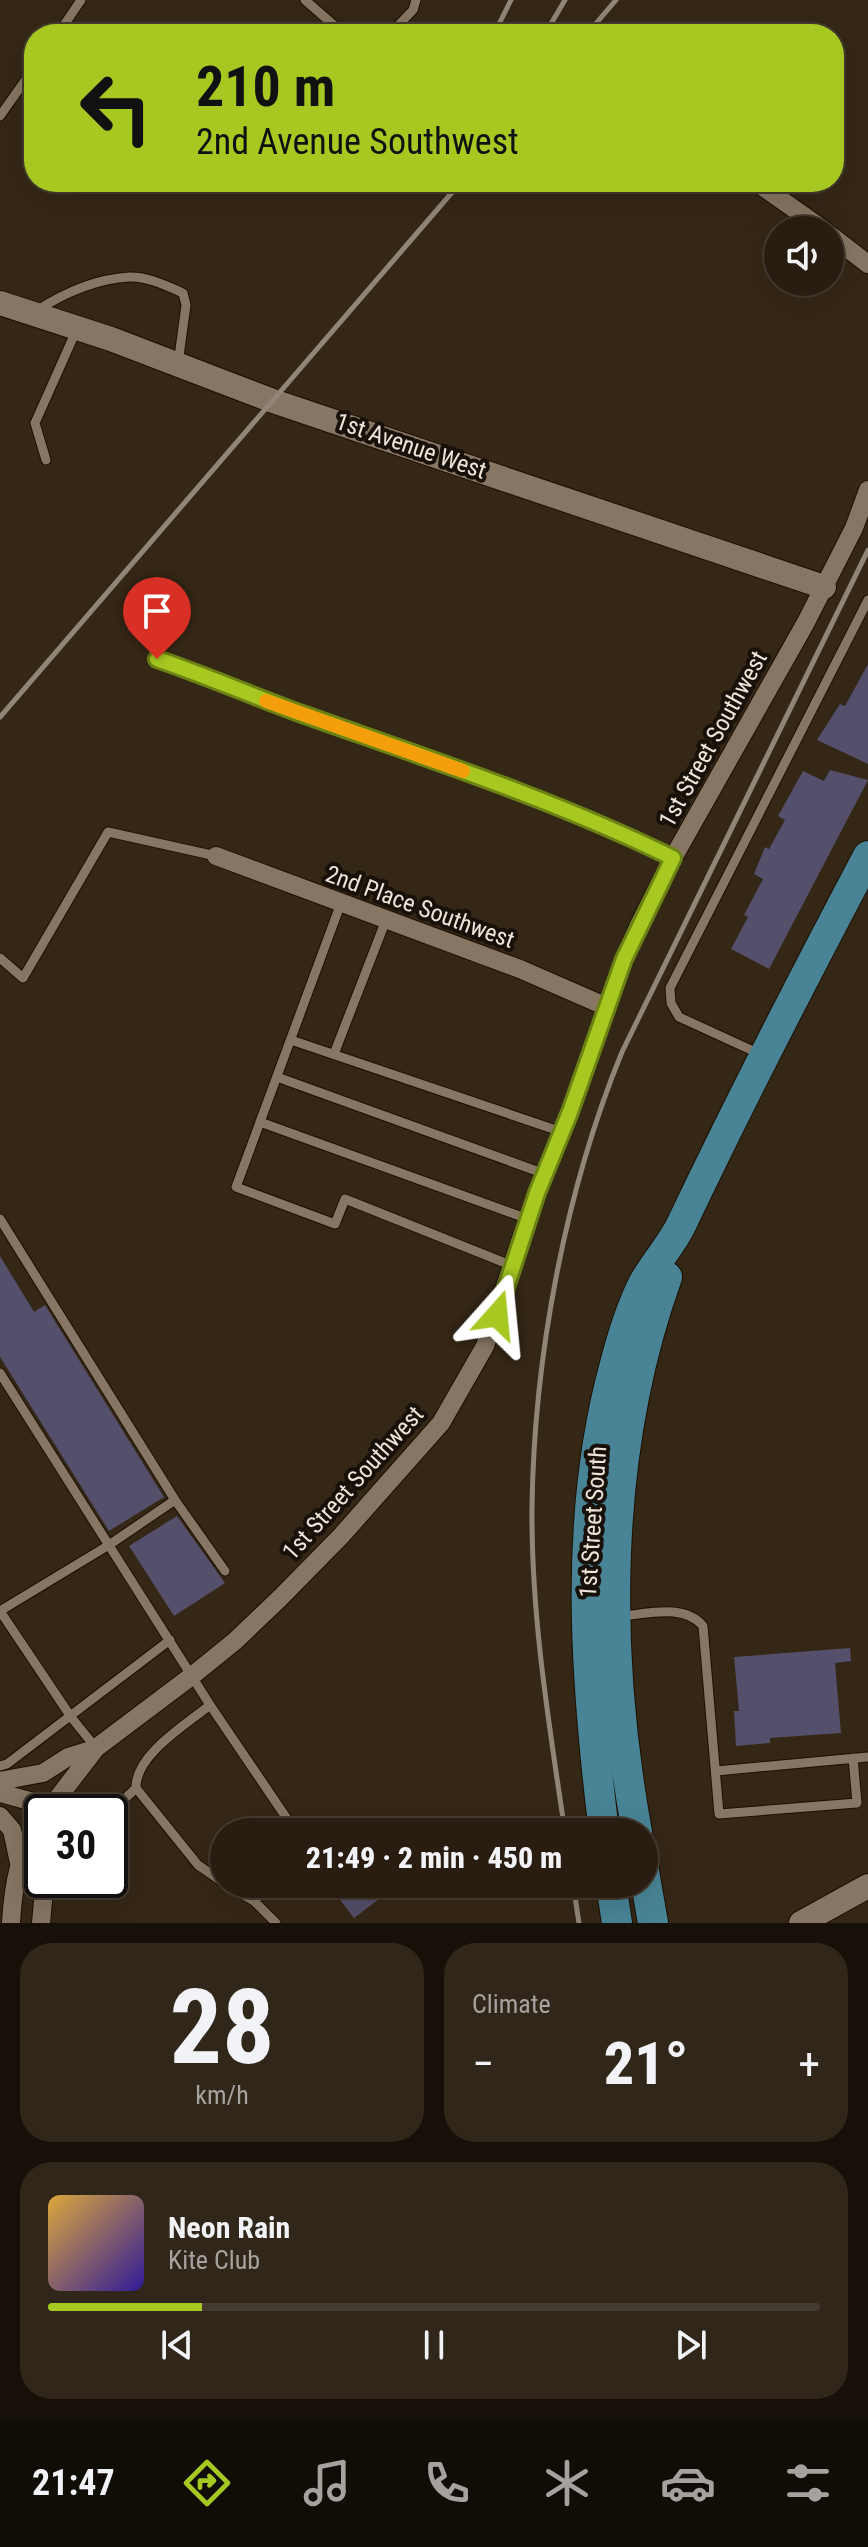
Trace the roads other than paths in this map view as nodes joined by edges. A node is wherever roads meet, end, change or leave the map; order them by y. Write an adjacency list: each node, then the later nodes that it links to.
1 (81, 0): 4 (lane)
2 (305, 0): 5 (lane)
3 (416, 0): 6 (lane)
4 (65, 24)
5 (333, 24)
6 (400, 24)
7 (24, 82): 8 (lane)
8 (0, 116)
9 (770, 192): 10 (street)
10 (804, 216)
11 (844, 246): 12 (street)
12 (868, 264)
13 (0, 303): 14 (street, 1st Avenue West)
14 (32, 313): 15 (street, 1st Avenue West); 16 (lane)
15 (77, 328): 16 (street, 1st Avenue West); 17 (lane)
16 (178, 364): 19 (street, 1st Avenue West)
17 (46, 460)
18 (868, 490): 19 (street, 1st Street Southwest)
19 (824, 587): 24 (street, 1st Street Southwest)
20 (867, 599): 31 (lane)
21 (157, 659): 24 (street)
22 (216, 856): 25 (street, 2nd Place Southwest); 27 (lane)
23 (868, 856): 31 (main road, 1st Street South)
24 (673, 858): 28 (street, 1st Street Southwest)
25 (341, 903): 26 (street, 2nd Place Southwest); 29 (lane)
26 (386, 920): 28 (street, 2nd Place Southwest); 30 (lane)
27 (0, 958)
28 (607, 1007): 34 (street, 1st Street Southwest)
29 (291, 1040): 30 (lane); 32 (lane)
30 (334, 1054): 34 (lane)
31 (765, 1056): 39 (main road, 1st Street South)
32 (277, 1077): 33 (lane); 35 (lane)
33 (260, 1122): 37 (lane); 38 (lane)
34 (562, 1132): 35 (street, 1st Street Southwest)
35 (545, 1174): 37 (street, 1st Street Southwest)
36 (0, 1219): 41 (lane)
37 (528, 1219): 38 (street, 1st Street Southwest)
38 (513, 1266): 46 (street, 1st Street Southwest)
39 (627, 1366): 44 (main road, 1st Street South); 62 (main road, 1st Street South)
40 (0, 1373): 42 (lane)
41 (175, 1500): 42 (lane); 43 (lane)
42 (109, 1545): 45 (lane); 48 (lane)
43 (225, 1571)
44 (617, 1616): 53 (lane); 63 (main road, 1st Street South)
45 (170, 1640): 46 (lane); 48 (lane)
46 (193, 1675): 47 (lane); 49 (street, 1st Street Southwest)
47 (210, 1705): 55 (lane); 61 (lane)
48 (71, 1717): 49 (lane); 52 (lane)
49 (96, 1748): 54 (street); 57 (street, 1st Street Southwest)
50 (868, 1757): 51 (lane)
51 (853, 1758): 53 (lane); 53 (lane)
52 (0, 1766)
53 (716, 1771)
54 (0, 1781)
55 (136, 1788): 58 (lane); 66 (lane)
56 (0, 1793): 59 (street)
57 (62, 1794)
58 (128, 1796)
59 (24, 1802)
60 (0, 1816): 65 (street)
61 (287, 1818)
62 (602, 1818)
63 (634, 1818)
64 (24, 1854): 65 (street, 1st Street Southwest)
65 (19, 1863): 68 (street, 1st Street Southwest)
66 (210, 1873)
67 (868, 1886): 82 (street)
68 (12, 1893): 76 (street); 78 (street)
69 (43, 1898): 77 (street)
70 (49, 1898): 77 (lane)
71 (249, 1898): 75 (lane)
72 (257, 1898): 75 (lane)
73 (613, 1898): 80 (main road)
74 (649, 1898): 81 (main road)
75 (254, 1901): 79 (lane)
76 (0, 1919)
77 (41, 1920)
78 (11, 1923)
79 (276, 1923)
80 (617, 1923)
81 (653, 1923)
82 (801, 1923)

